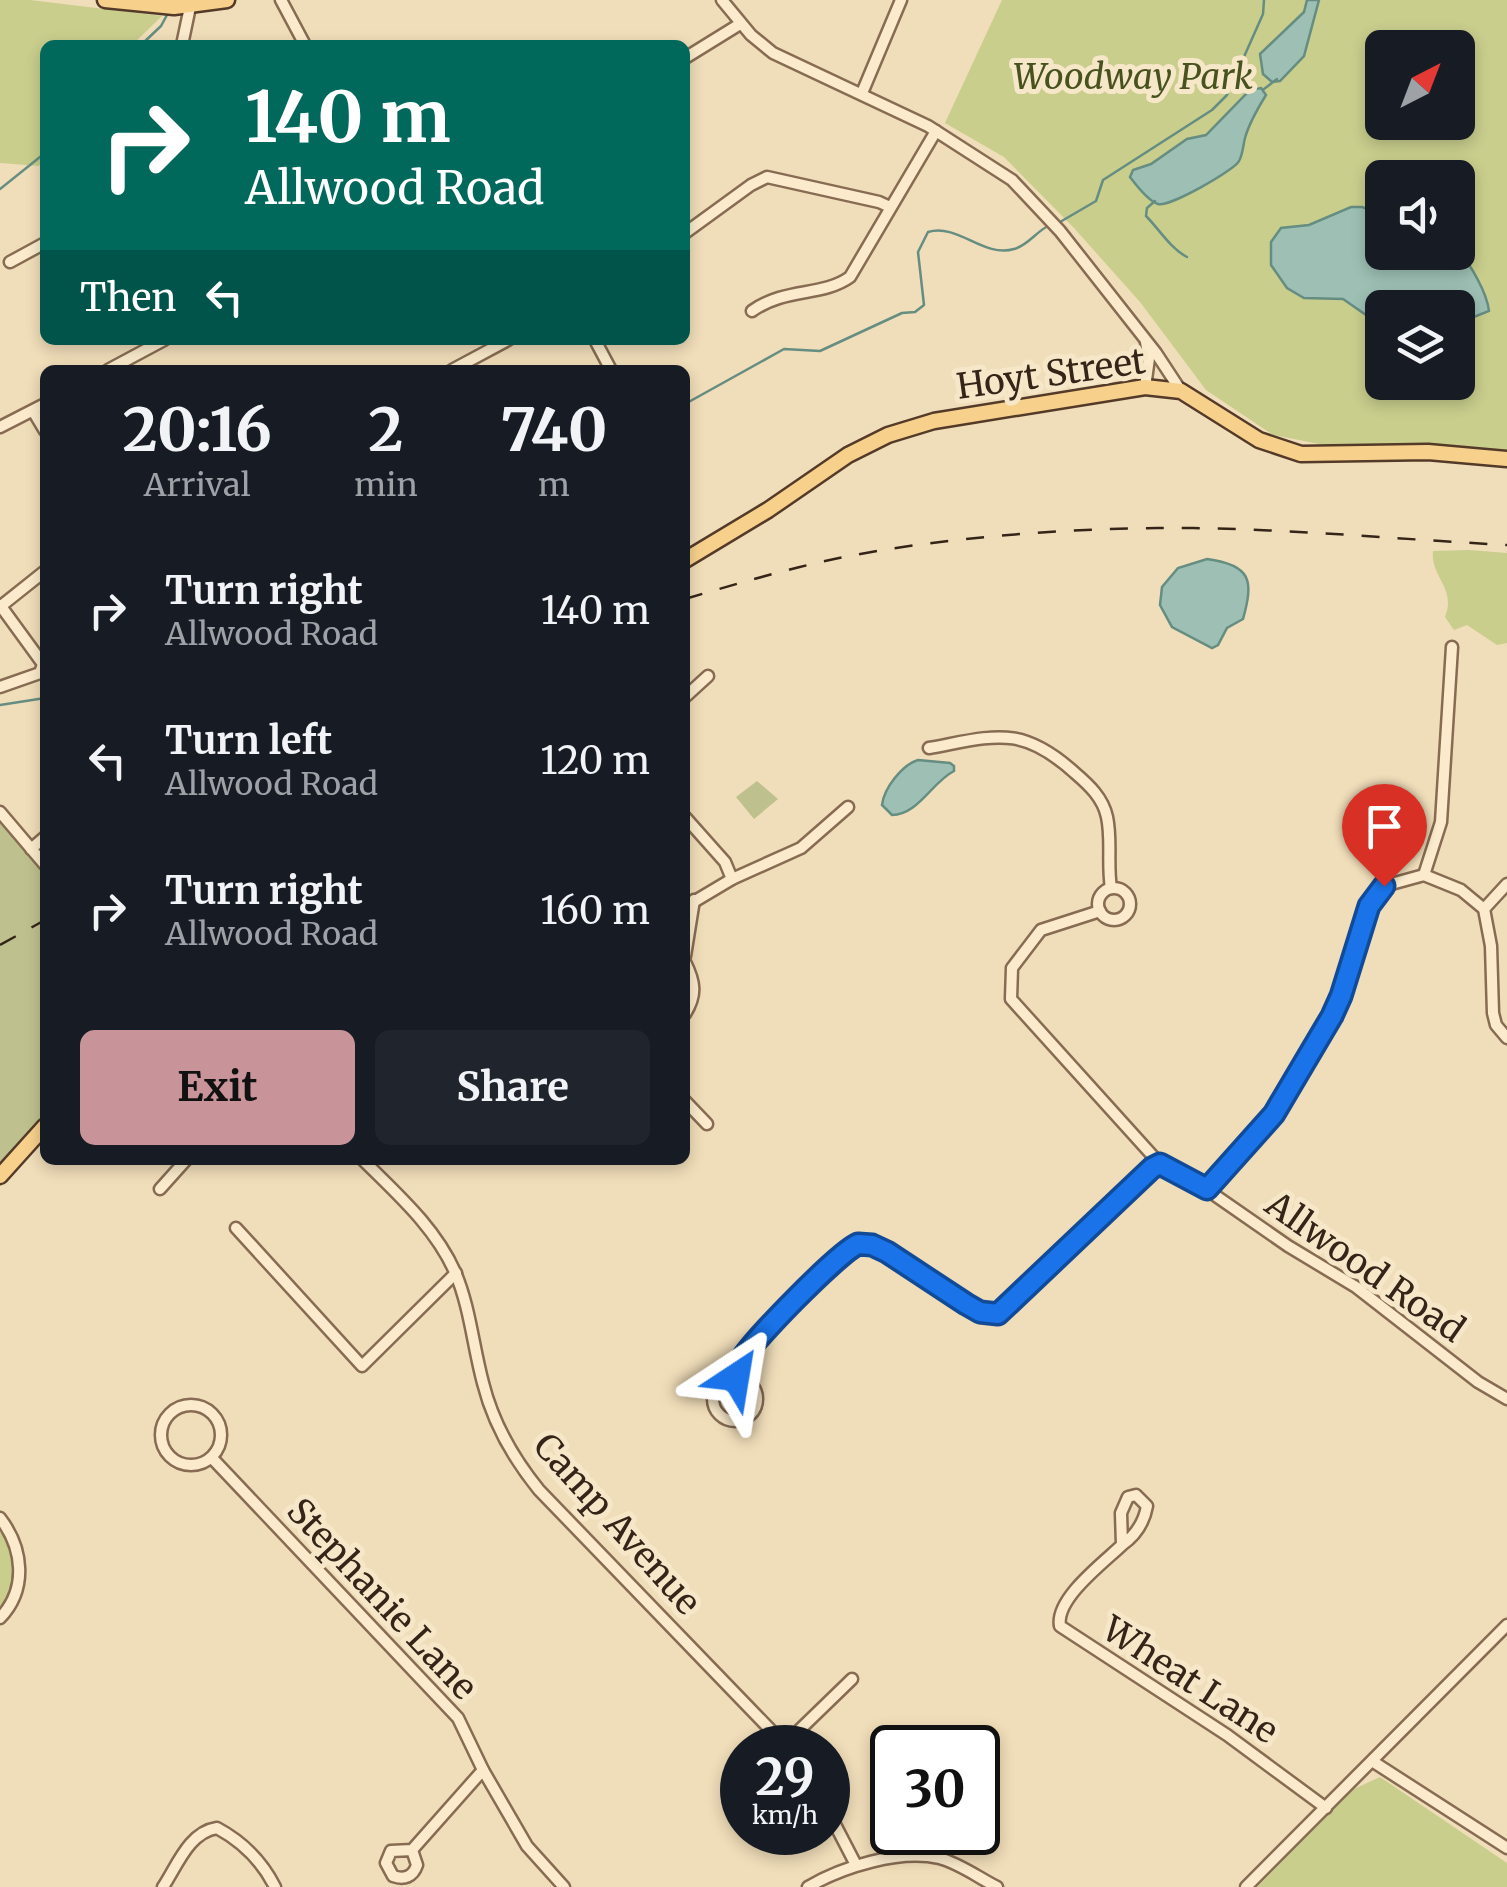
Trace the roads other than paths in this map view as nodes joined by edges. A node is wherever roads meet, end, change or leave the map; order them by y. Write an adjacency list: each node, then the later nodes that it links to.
1 (105, 0): 6 (main road)
2 (227, 0): 6 (main road)
3 (281, 0): 9 (street)
4 (722, 0): 7 (street)
5 (901, 0): 11 (street)
6 (190, 7): 8 (street)
7 (740, 24): 10 (street); 11 (street)
8 (183, 40)
9 (302, 40)
10 (690, 55)
11 (862, 93): 12 (street)
12 (936, 131): 13 (street); 18 (street)
13 (890, 207): 14 (street); 17 (street)
14 (690, 229)
15 (40, 247): 16 (street)
16 (10, 262)
17 (752, 310)
18 (1146, 341): 23 (street); 24 (street)
19 (155, 345): 21 (street)
20 (499, 345): 22 (street)
21 (117, 365)
22 (461, 365)
23 (1145, 387): 24 (main road, Hoyt Street); 30 (main road, Hoyt Street)
24 (1181, 392): 29 (main road, Hoyt Street)
25 (40, 407): 26 (street)
26 (33, 411): 27 (street); 28 (street)
27 (40, 423)
28 (0, 427)
29 (1507, 459)
30 (690, 557)
31 (40, 575): 32 (street)
32 (0, 606): 34 (street)
33 (1452, 647): 46 (street)
34 (40, 662)
35 (40, 671): 37 (street)
36 (708, 676): 38 (street)
37 (0, 687)
38 (690, 692)
39 (929, 748): 49 (street)
40 (848, 807): 47 (street)
41 (0, 812): 44 (street)
42 (690, 823): 47 (street)
43 (40, 841): 44 (street)
44 (31, 849): 45 (street)
45 (40, 859)
46 (1424, 875): 51 (street); 64 (street)
47 (732, 879): 50 (street)
48 (1507, 884): 51 (street)
49 (1111, 888): 52 (street); 52 (street)
50 (690, 904)
51 (1484, 909): 55 (street)
52 (1100, 911): 59 (street)
53 (690, 972): 54 (street)
54 (690, 1004)
55 (1507, 1038)
56 (690, 1106): 57 (street)
57 (707, 1124)
58 (40, 1132): 62 (main road)
59 (1160, 1164): 64 (street, Allwood Road); 67 (street)
60 (182, 1165): 63 (street)
61 (368, 1165): 66 (street, Camp Avenue)
62 (0, 1176)
63 (160, 1189)
64 (1207, 1189): 68 (street, Allwood Road)
65 (236, 1228): 66 (street)
66 (456, 1274): 75 (street, Camp Avenue)
67 (736, 1377): 67 (street)
68 (1507, 1399)
69 (212, 1458): 69 (street); 78 (street, Stephanie Lane)
70 (0, 1518): 72 (street)
71 (1122, 1545): 79 (street, Wheat Lane)
72 (0, 1618)
73 (1507, 1625): 77 (street)
74 (852, 1679): 76 (street)
75 (767, 1725)
76 (807, 1725)
77 (1372, 1761): 79 (street); 80 (street)
78 (483, 1770): 81 (street); 86 (street, Stephanie Lane)
79 (1326, 1808): 89 (street)
80 (1507, 1848)
81 (412, 1850)
82 (850, 1853): 83 (street)
83 (856, 1865): 87 (street); 88 (street)
84 (163, 1887): 85 (street)
85 (275, 1887)
86 (564, 1887)
87 (808, 1887)
88 (997, 1887)
89 (1246, 1887)

